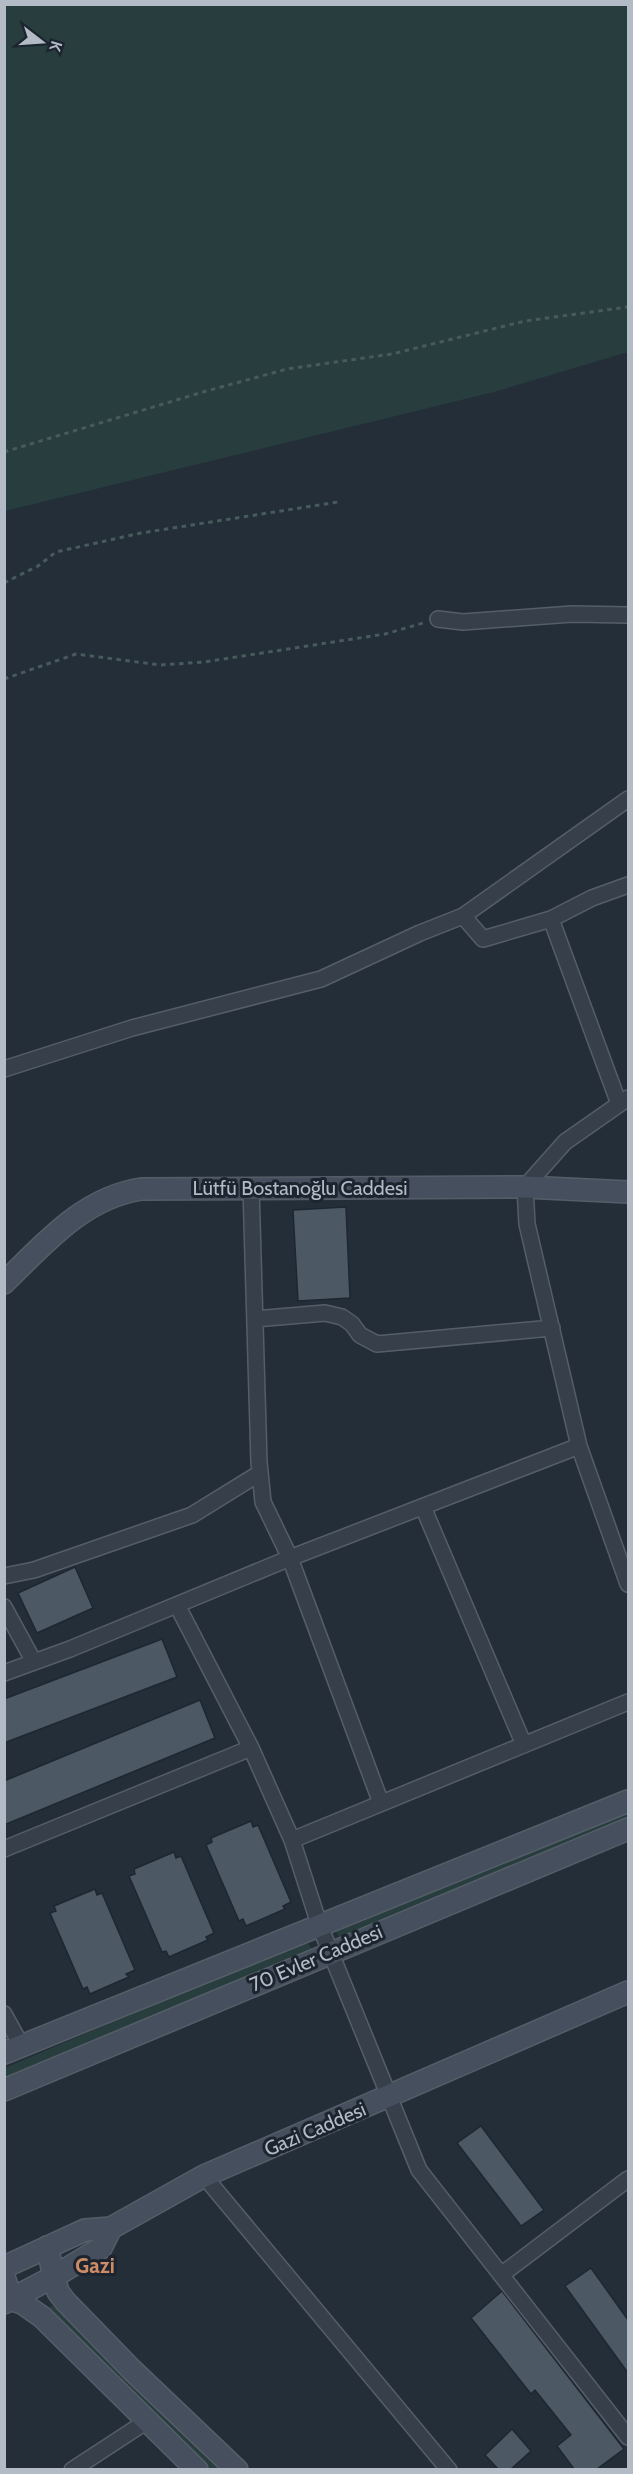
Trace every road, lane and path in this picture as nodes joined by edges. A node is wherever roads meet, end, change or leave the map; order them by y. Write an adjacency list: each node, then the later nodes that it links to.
1 (628, 307): 2 (path)
2 (4, 452)
3 (338, 502): 4 (path)
4 (4, 583)
5 (628, 615): 6 (street)
6 (438, 619): 7 (path)
7 (4, 679)
8 (628, 798): 10 (street)
9 (628, 885): 11 (street)
10 (463, 916): 11 (street); 12 (street)
11 (551, 919): 13 (street)
12 (4, 1069)
13 (624, 1101): 14 (street)
14 (525, 1187): 15 (street, Lütfü Bostanoğlu Caddesi); 16 (street, Lütfü Bostanoğlu Caddesi); 19 (street)
15 (251, 1188): 17 (street, Lütfü Bostanoğlu Caddesi); 18 (street)
16 (628, 1192)
17 (4, 1283)
18 (255, 1319): 19 (street); 21 (street)
19 (552, 1328): 20 (street)
20 (579, 1446): 22 (street); 25 (street)
21 (260, 1473): 23 (street); 24 (street)
22 (423, 1507): 23 (street); 31 (street)
23 (290, 1558): 26 (street); 34 (street)
24 (4, 1576)
25 (628, 1584)
26 (177, 1605): 28 (street); 32 (street)
27 (4, 1607): 28 (street)
28 (34, 1662): 29 (street)
29 (4, 1673)
30 (628, 1702): 31 (street)
31 (524, 1745): 34 (street)
32 (251, 1748): 36 (street); 37 (street)
33 (628, 1801): 38 (street, 70 Evler Caddesi)
34 (381, 1803): 36 (street)
35 (628, 1829): 39 (street, 70 Evler Caddesi)
36 (292, 1840): 38 (street)
37 (4, 1849)
38 (319, 1924): 39 (street); 42 (street, 70 Evler Caddesi)
39 (332, 1952): 43 (street, 70 Evler Caddesi); 44 (street)
40 (627, 1996): 44 (street, Gazi Caddesi)
41 (4, 2014): 42 (street)
42 (13, 2049)
43 (4, 2090)
44 (390, 2097): 45 (street, Gazi Caddesi); 50 (street)
45 (204, 2176): 47 (street, Gazi Caddesi); 59 (street)
46 (628, 2179): 50 (street)
47 (111, 2228): 48 (street, Gazi Caddesi); 51 (street)
48 (47, 2247): 49 (street, Gazi Caddesi); 51 (street)
49 (4, 2267)
50 (501, 2275): 55 (street)
51 (55, 2276): 53 (street); 58 (street)
52 (4, 2277): 53 (street)
53 (8, 2301): 54 (street)
54 (147, 2421): 56 (street); 57 (street)
55 (628, 2437)
56 (72, 2469)
57 (197, 2469)
58 (237, 2469)
59 (449, 2469)

